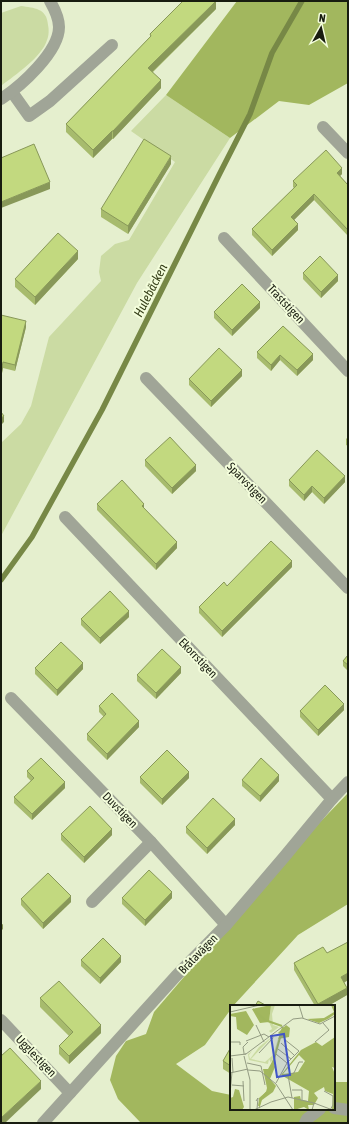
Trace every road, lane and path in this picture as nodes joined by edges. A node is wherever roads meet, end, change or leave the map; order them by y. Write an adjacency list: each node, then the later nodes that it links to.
1 (50, 1): 3 (street)
2 (112, 45): 3 (street)
3 (12, 92): 4 (street)
4 (1, 99)
5 (323, 126): 6 (street)
6 (348, 153)
7 (224, 238): 8 (street, Traststigen)
8 (348, 371)
9 (146, 378): 11 (street, Sparvstigen)
10 (65, 517): 14 (street, Ekorrstigen)
11 (348, 588)
12 (11, 698): 15 (street, Duvstigen)
13 (348, 782): 14 (street, Bråtavägen)
14 (332, 799): 17 (street, Bråtavägen)
15 (151, 842): 16 (street); 17 (street, Duvstigen)
16 (92, 902)
17 (226, 925): 19 (street, Bråtavägen)
18 (1, 1020): 19 (street, Ugglestigen)
19 (70, 1092): 24 (street, Bråtavägen)
20 (335, 1108): 22 (street)
21 (318, 1110): 23 (street)
22 (348, 1110)
23 (307, 1117)
24 (43, 1123)

